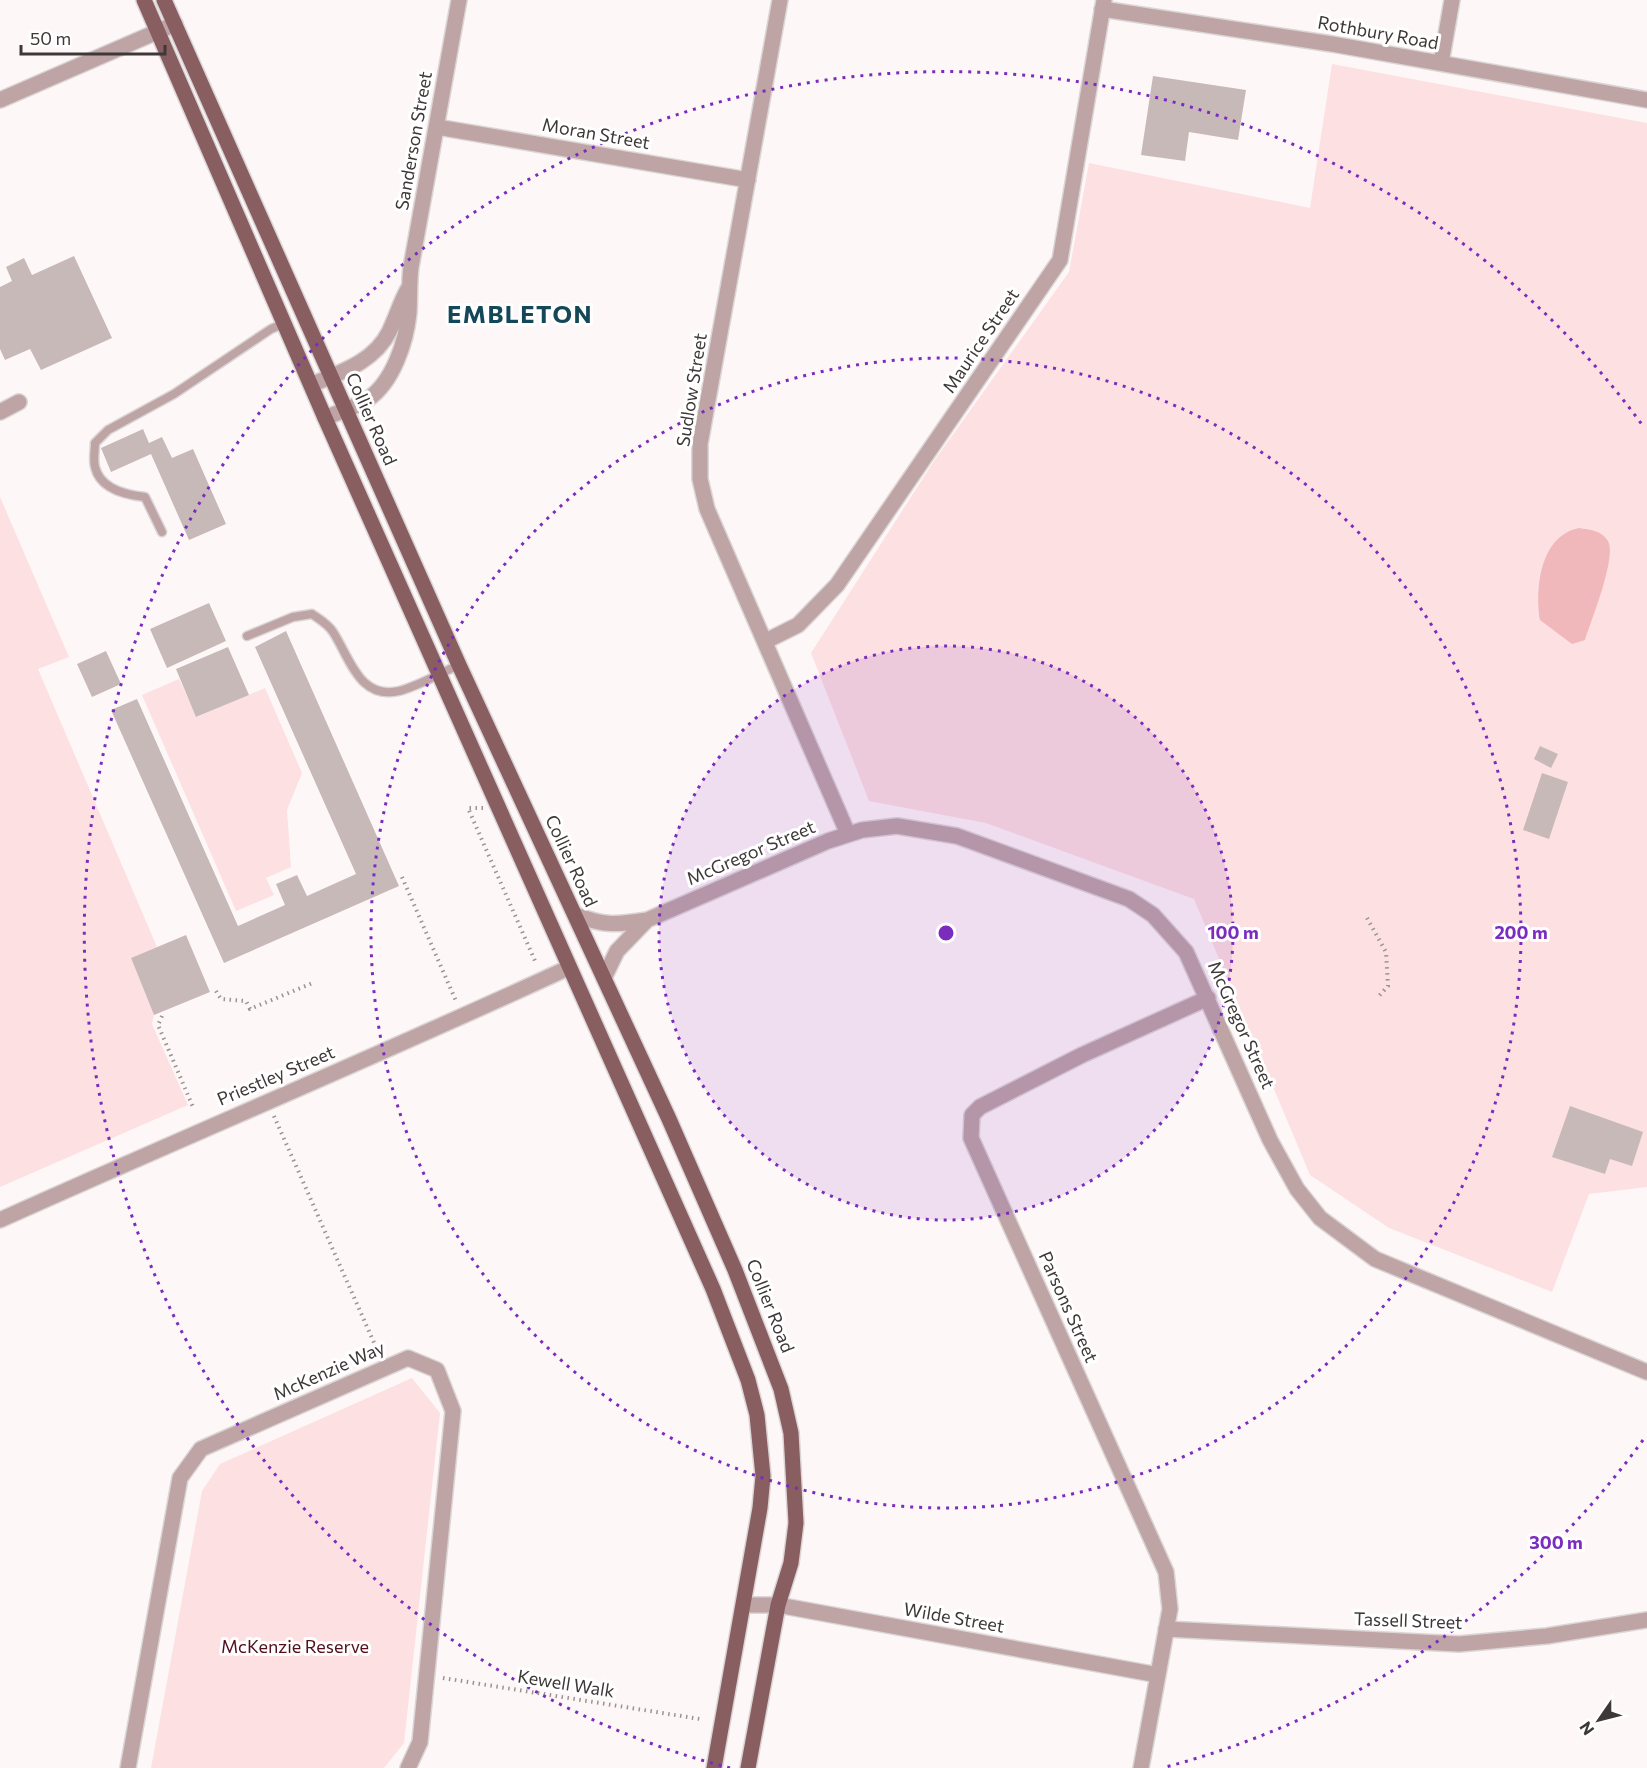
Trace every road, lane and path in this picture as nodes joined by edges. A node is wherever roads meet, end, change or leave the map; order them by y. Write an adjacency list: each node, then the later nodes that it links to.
1 (144, 0): 8 (main road)
2 (164, 0): 7 (main road, Collier Road)
3 (459, 0): 12 (street, Sanderson Street)
4 (780, 0): 13 (street, Sudlow Street)
5 (1452, 0): 9 (street)
6 (1103, 5): 9 (street, Rothbury Road); 24 (street, Maurice Street)
7 (175, 24): 8 (street); 16 (main road, Collier Road)
8 (157, 32): 10 (street); 15 (main road)
9 (1441, 63): 11 (street, Rothbury Road)
10 (0, 100)
11 (1647, 100)
12 (437, 127): 13 (street, Moran Street); 14 (street, Sanderson Street)
13 (748, 180): 24 (street, Sudlow Street)
14 (408, 289): 16 (street, Sanderson Street); 19 (street, Sanderson Street)
15 (285, 323): 17 (main road); 22 (lane)
16 (332, 376): 17 (street, Sanderson Street); 19 (main road, Collier Road)
17 (311, 385): 21 (main road)
18 (19, 402): 20 (street)
19 (346, 410): 21 (street, Sanderson Street); 25 (main road, Collier Road)
20 (0, 412)
21 (325, 418): 26 (main road)
22 (162, 532)
23 (247, 636): 26 (lane)
24 (766, 641): 27 (street, Sudlow Street)
25 (459, 665): 26 (lane); 29 (main road, Collier Road)
26 (440, 673): 32 (main road)
27 (848, 834): 31 (street, McGregor Street); 37 (street, McGregor Street)
28 (402, 877): 39 (path)
29 (576, 915): 31 (street, McGregor Street); 33 (main road, Collier Road)
30 (1367, 918): 36 (path)
31 (646, 920): 33 (street, McGregor Street)
32 (568, 968): 39 (street, Priestley Street); 45 (main road)
33 (604, 978): 46 (main road, Collier Road)
34 (315, 982): 35 (path)
35 (216, 991)
36 (1379, 996)
37 (1208, 998): 44 (street, McGregor Street); 48 (street, Parsons Street)
38 (162, 1016): 41 (path)
39 (464, 1018): 40 (street, Priestley Street)
40 (267, 1101): 42 (street, Priestley Street); 43 (path)
41 (193, 1107)
42 (0, 1220)
43 (385, 1368): 49 (street, McKenzie Way); 52 (street, McKenzie Way)
44 (1647, 1372)
45 (744, 1605): 46 (street, Wilde Street); 54 (main road)
46 (778, 1605): 50 (street, Wilde Street); 55 (main road, Collier Road)
47 (1647, 1620): 48 (street, Tassell Street)
48 (1166, 1629): 50 (street, Parsons Street)
49 (427, 1675): 51 (path, Kewell Walk); 53 (street, McKenzie Way)
50 (1158, 1675): 56 (street, Parsons Street)
51 (700, 1719)
52 (128, 1768)
53 (408, 1768)
54 (714, 1768)
55 (748, 1768)
56 (1141, 1768)

